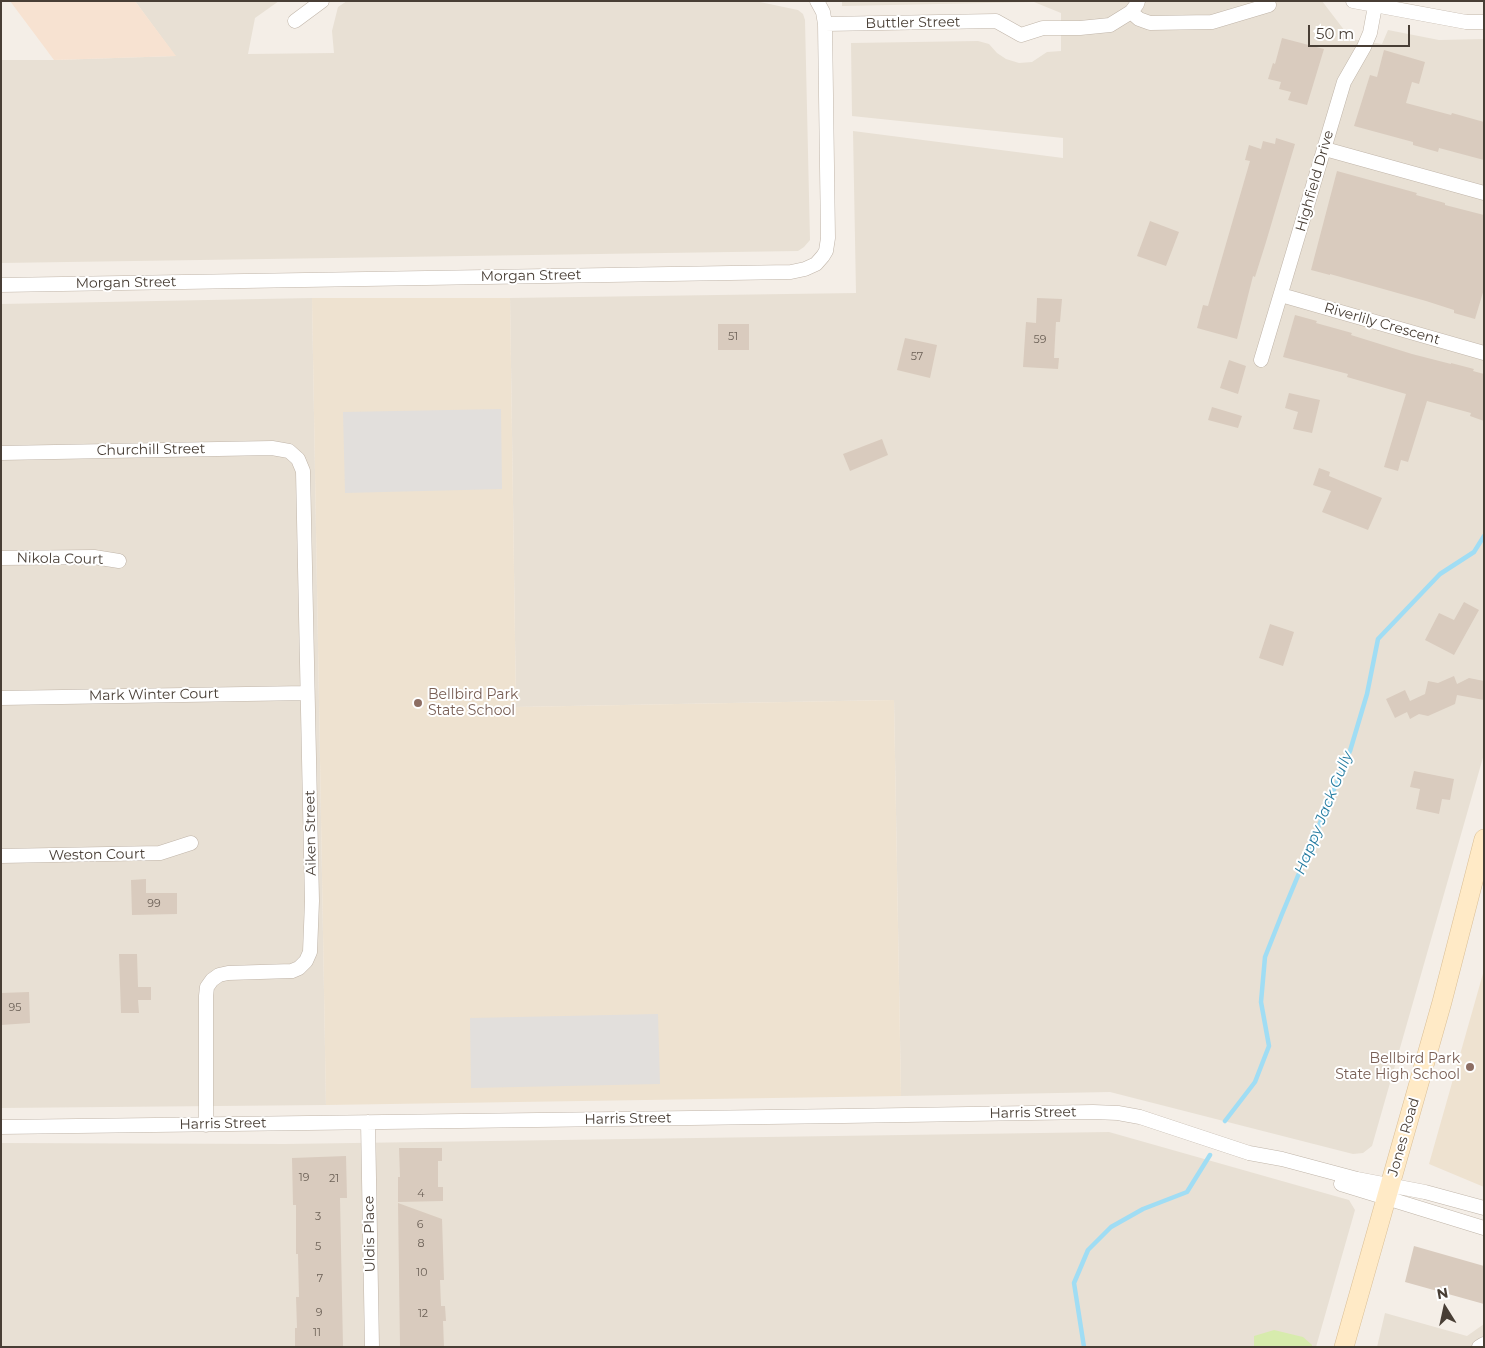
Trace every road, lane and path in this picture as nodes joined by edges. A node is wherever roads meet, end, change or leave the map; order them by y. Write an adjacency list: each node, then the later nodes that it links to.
1 (322, 1): 7 (street)
2 (817, 1): 9 (street)
3 (1353, 1): 5 (street)
4 (1269, 4): 6 (street)
5 (1375, 6): 8 (street); 10 (street, Highfield Drive)
6 (1135, 7): 9 (street, Buttler Street)
7 (295, 21)
8 (1484, 22)
9 (825, 24): 12 (street, Morgan Street)
10 (1325, 149): 11 (street); 13 (street, Highfield Drive)
11 (1484, 193)
12 (1, 284)
13 (1281, 296): 14 (street, Riverlily Crescent); 15 (street, Highfield Drive)
14 (1484, 354)
15 (1261, 360)
16 (1, 453): 17 (street, Churchill Street)
17 (298, 459): 20 (street, Aiken Street)
18 (1, 558): 19 (street, Nikola Court)
19 (119, 561)
20 (307, 693): 21 (street, Mark Winter Court); 26 (street, Aiken Street)
21 (1, 698)
22 (1484, 839): 28 (street, Jones Road)
23 (191, 843): 24 (street, Weston Court)
24 (1, 856)
25 (368, 1122): 26 (street, Harris Street); 28 (street, Harris Street); 32 (street, Uldis Place)
26 (206, 1124): 27 (street, Harris Street)
27 (1, 1127)
28 (1388, 1192): 29 (street); 30 (street); 33 (street, Jones Road)
29 (1484, 1208)
30 (1484, 1228)
31 (1484, 1344): 34 (street)
32 (372, 1347)
33 (1344, 1347)
34 (1479, 1347)

